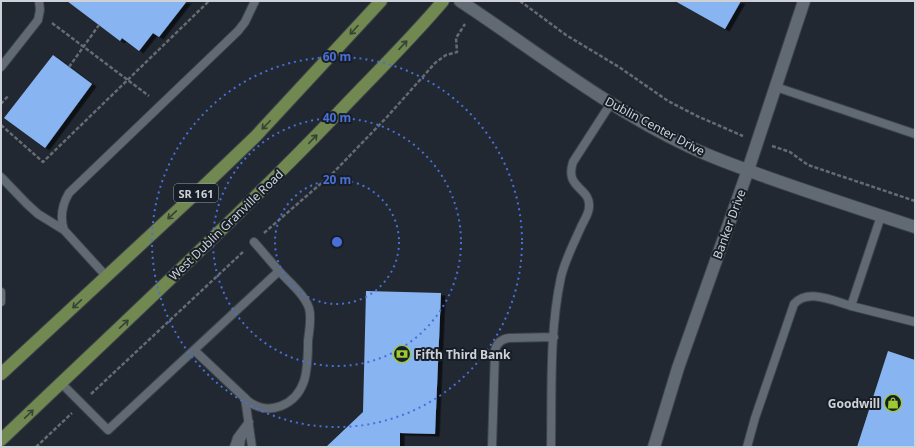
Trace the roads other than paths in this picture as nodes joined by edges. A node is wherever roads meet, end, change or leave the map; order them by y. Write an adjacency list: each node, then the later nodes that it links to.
1 (39, 1): 7 (lane)
2 (255, 1): 15 (lane)
3 (380, 1): 18 (main road, SR 161, one-way to 18)
4 (443, 1): 26 (main road, West Dublin Granville Road, one-way to 4)
5 (460, 1): 9 (street, Dublin Center Drive)
6 (804, 1): 8 (street, Banker Drive)
7 (1, 68)
8 (776, 87): 10 (lane); 11 (street, Banker Drive)
9 (610, 103): 11 (street, Dublin Center Drive); 23 (lane)
10 (915, 134)
11 (748, 170): 13 (street, Dublin Center Drive); 36 (street, Banker Drive)
12 (1, 177): 15 (lane)
13 (881, 216): 14 (street, Dublin Center Drive); 21 (lane)
14 (915, 227)
15 (64, 230): 18 (lane)
16 (254, 242): 17 (lane)
17 (279, 270): 24 (lane); 27 (lane)
18 (106, 276): 25 (main road, SR 161, one-way to 25)
19 (1, 292): 20 (lane)
20 (1, 302)
21 (851, 306): 22 (lane); 37 (lane)
22 (915, 322)
23 (554, 337): 34 (lane); 35 (lane)
24 (194, 350): 26 (lane); 27 (lane)
25 (1, 374)
26 (61, 383): 29 (main road, West Dublin Granville Road, one-way to 26)
27 (245, 398): 28 (lane)
28 (249, 422): 30 (lane); 31 (lane); 32 (lane); 33 (lane)
29 (1, 440)
30 (234, 447)
31 (240, 447)
32 (246, 447)
33 (252, 447)
34 (492, 447)
35 (550, 447)
36 (654, 447)
37 (747, 447)

